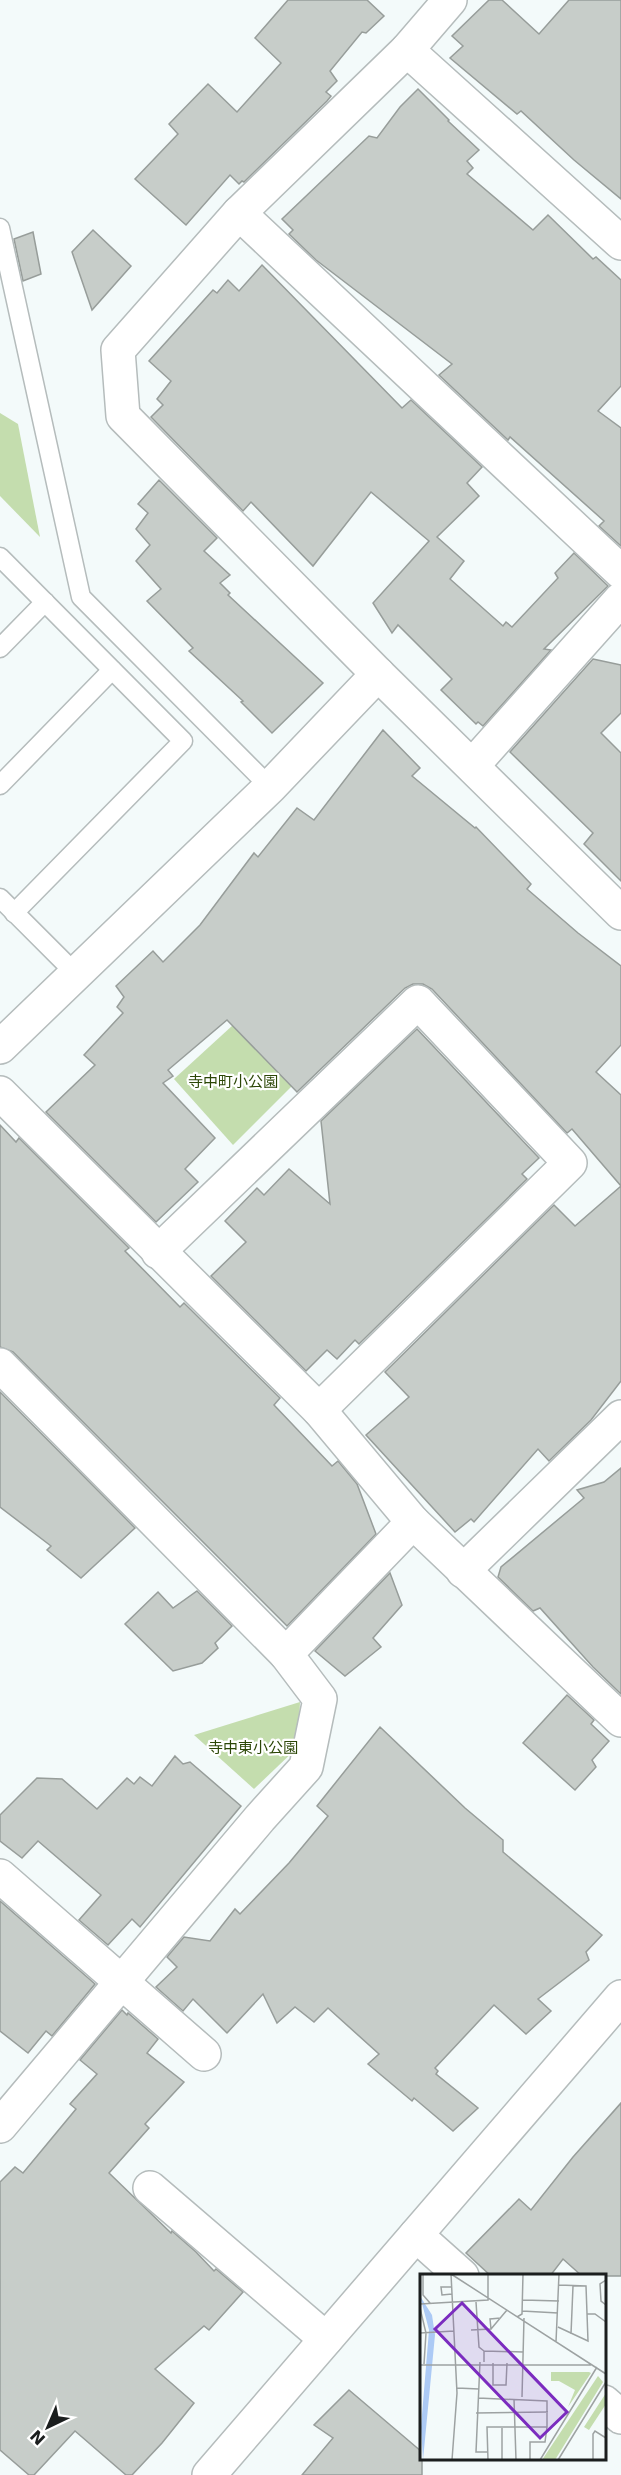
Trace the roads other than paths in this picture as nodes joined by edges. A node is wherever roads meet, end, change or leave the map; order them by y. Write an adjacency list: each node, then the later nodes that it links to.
1 (450, 0): 2 (street)
2 (407, 50): 3 (street); 5 (street)
3 (239, 213): 7 (street); 12 (street)
4 (0, 228): 15 (lane)
5 (621, 243)
6 (0, 557): 9 (lane)
7 (621, 572)
8 (621, 598): 13 (street)
9 (45, 602): 10 (lane); 11 (lane)
10 (0, 648)
11 (112, 670): 14 (lane); 17 (lane)
12 (378, 674): 13 (street); 15 (street)
13 (473, 765): 18 (street)
14 (0, 784)
15 (270, 788): 19 (street)
16 (0, 898): 17 (lane)
17 (14, 913): 19 (lane)
18 (621, 913)
19 (76, 974): 20 (street)
20 (0, 1047)
21 (0, 1093): 22 (street)
22 (158, 1252): 24 (street); 24 (street)
23 (0, 1365): 28 (street)
24 (319, 1410): 26 (street)
25 (621, 1418): 27 (street)
26 (413, 1522): 27 (street); 28 (street)
27 (463, 1571): 29 (street)
28 (286, 1654): 31 (street)
29 (621, 1720)
30 (0, 1876): 31 (street)
31 (123, 1981): 33 (street); 34 (street)
32 (617, 2011): 36 (street)
33 (204, 2054)
34 (0, 2126)
35 (150, 2188): 38 (street)
36 (416, 2235): 37 (street); 38 (street)
37 (460, 2274)
38 (326, 2339): 41 (street)
39 (606, 2404): 40 (street)
40 (621, 2417)
41 (217, 2472)

